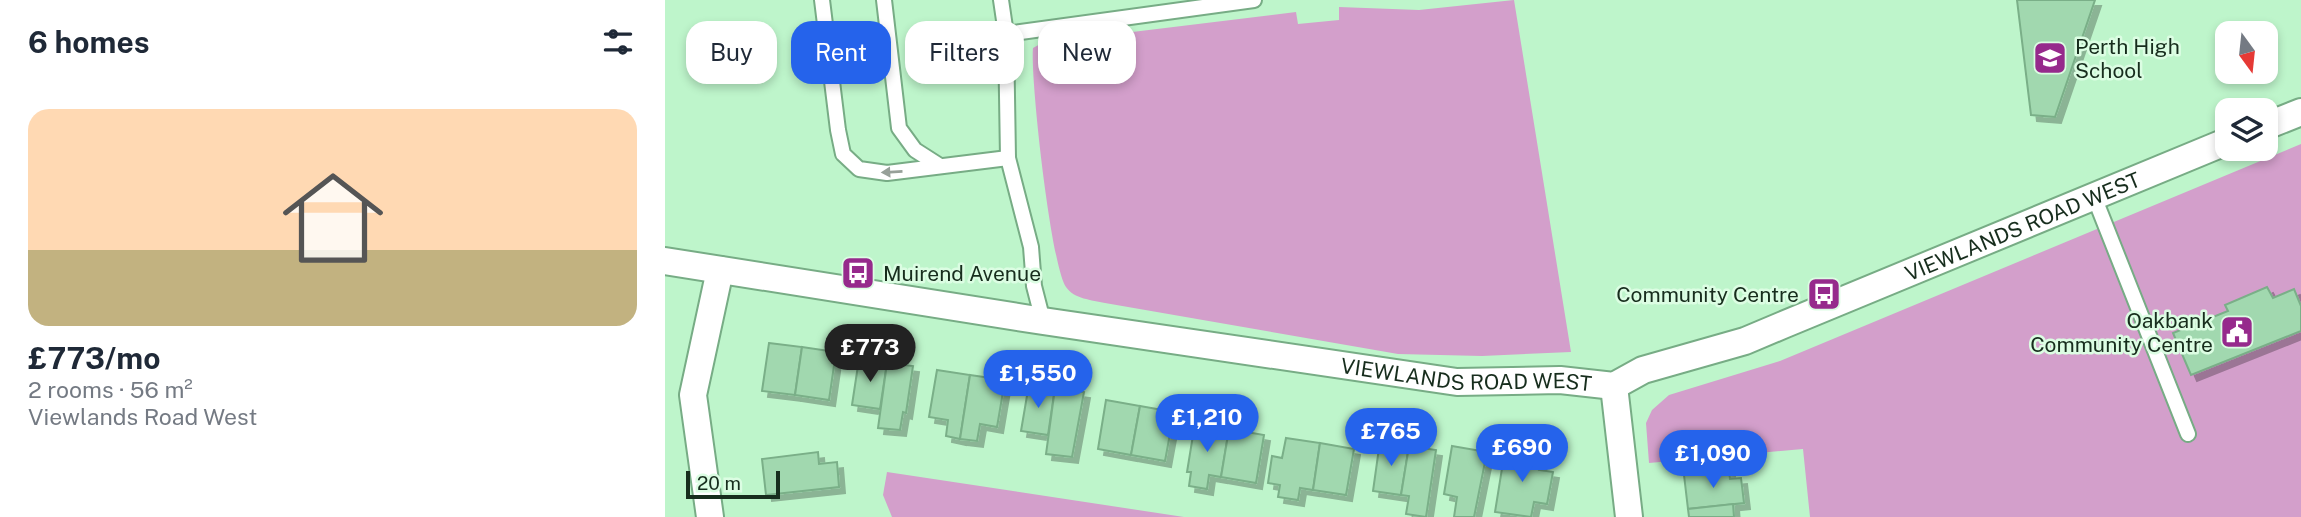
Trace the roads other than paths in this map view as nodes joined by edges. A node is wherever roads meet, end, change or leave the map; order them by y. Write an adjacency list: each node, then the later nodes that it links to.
1 (822, 0): 12 (lane, one-way to 1)
2 (884, 0): 12 (lane)
3 (1001, 0): 5 (lane)
4 (1254, 0): 6 (lane)
5 (1004, 21)
6 (1024, 32)
7 (1007, 84): 11 (lane)
8 (2301, 112): 9 (street)
9 (2278, 121)
10 (2215, 146): 13 (street, VIEWLANDS ROAD WEST)
11 (1008, 158): 12 (lane); 16 (lane)
12 (940, 166)
13 (2093, 194): 17 (street, VIEWLANDS ROAD WEST); 18 (lane)
14 (665, 261): 15 (street, VIEWLANDS ROAD WEST)
15 (720, 270): 16 (street, VIEWLANDS ROAD WEST); 19 (street)
16 (1043, 321): 17 (street, VIEWLANDS ROAD WEST)
17 (1614, 386): 20 (street)
18 (2188, 434)
19 (710, 517)
20 (1629, 517)

